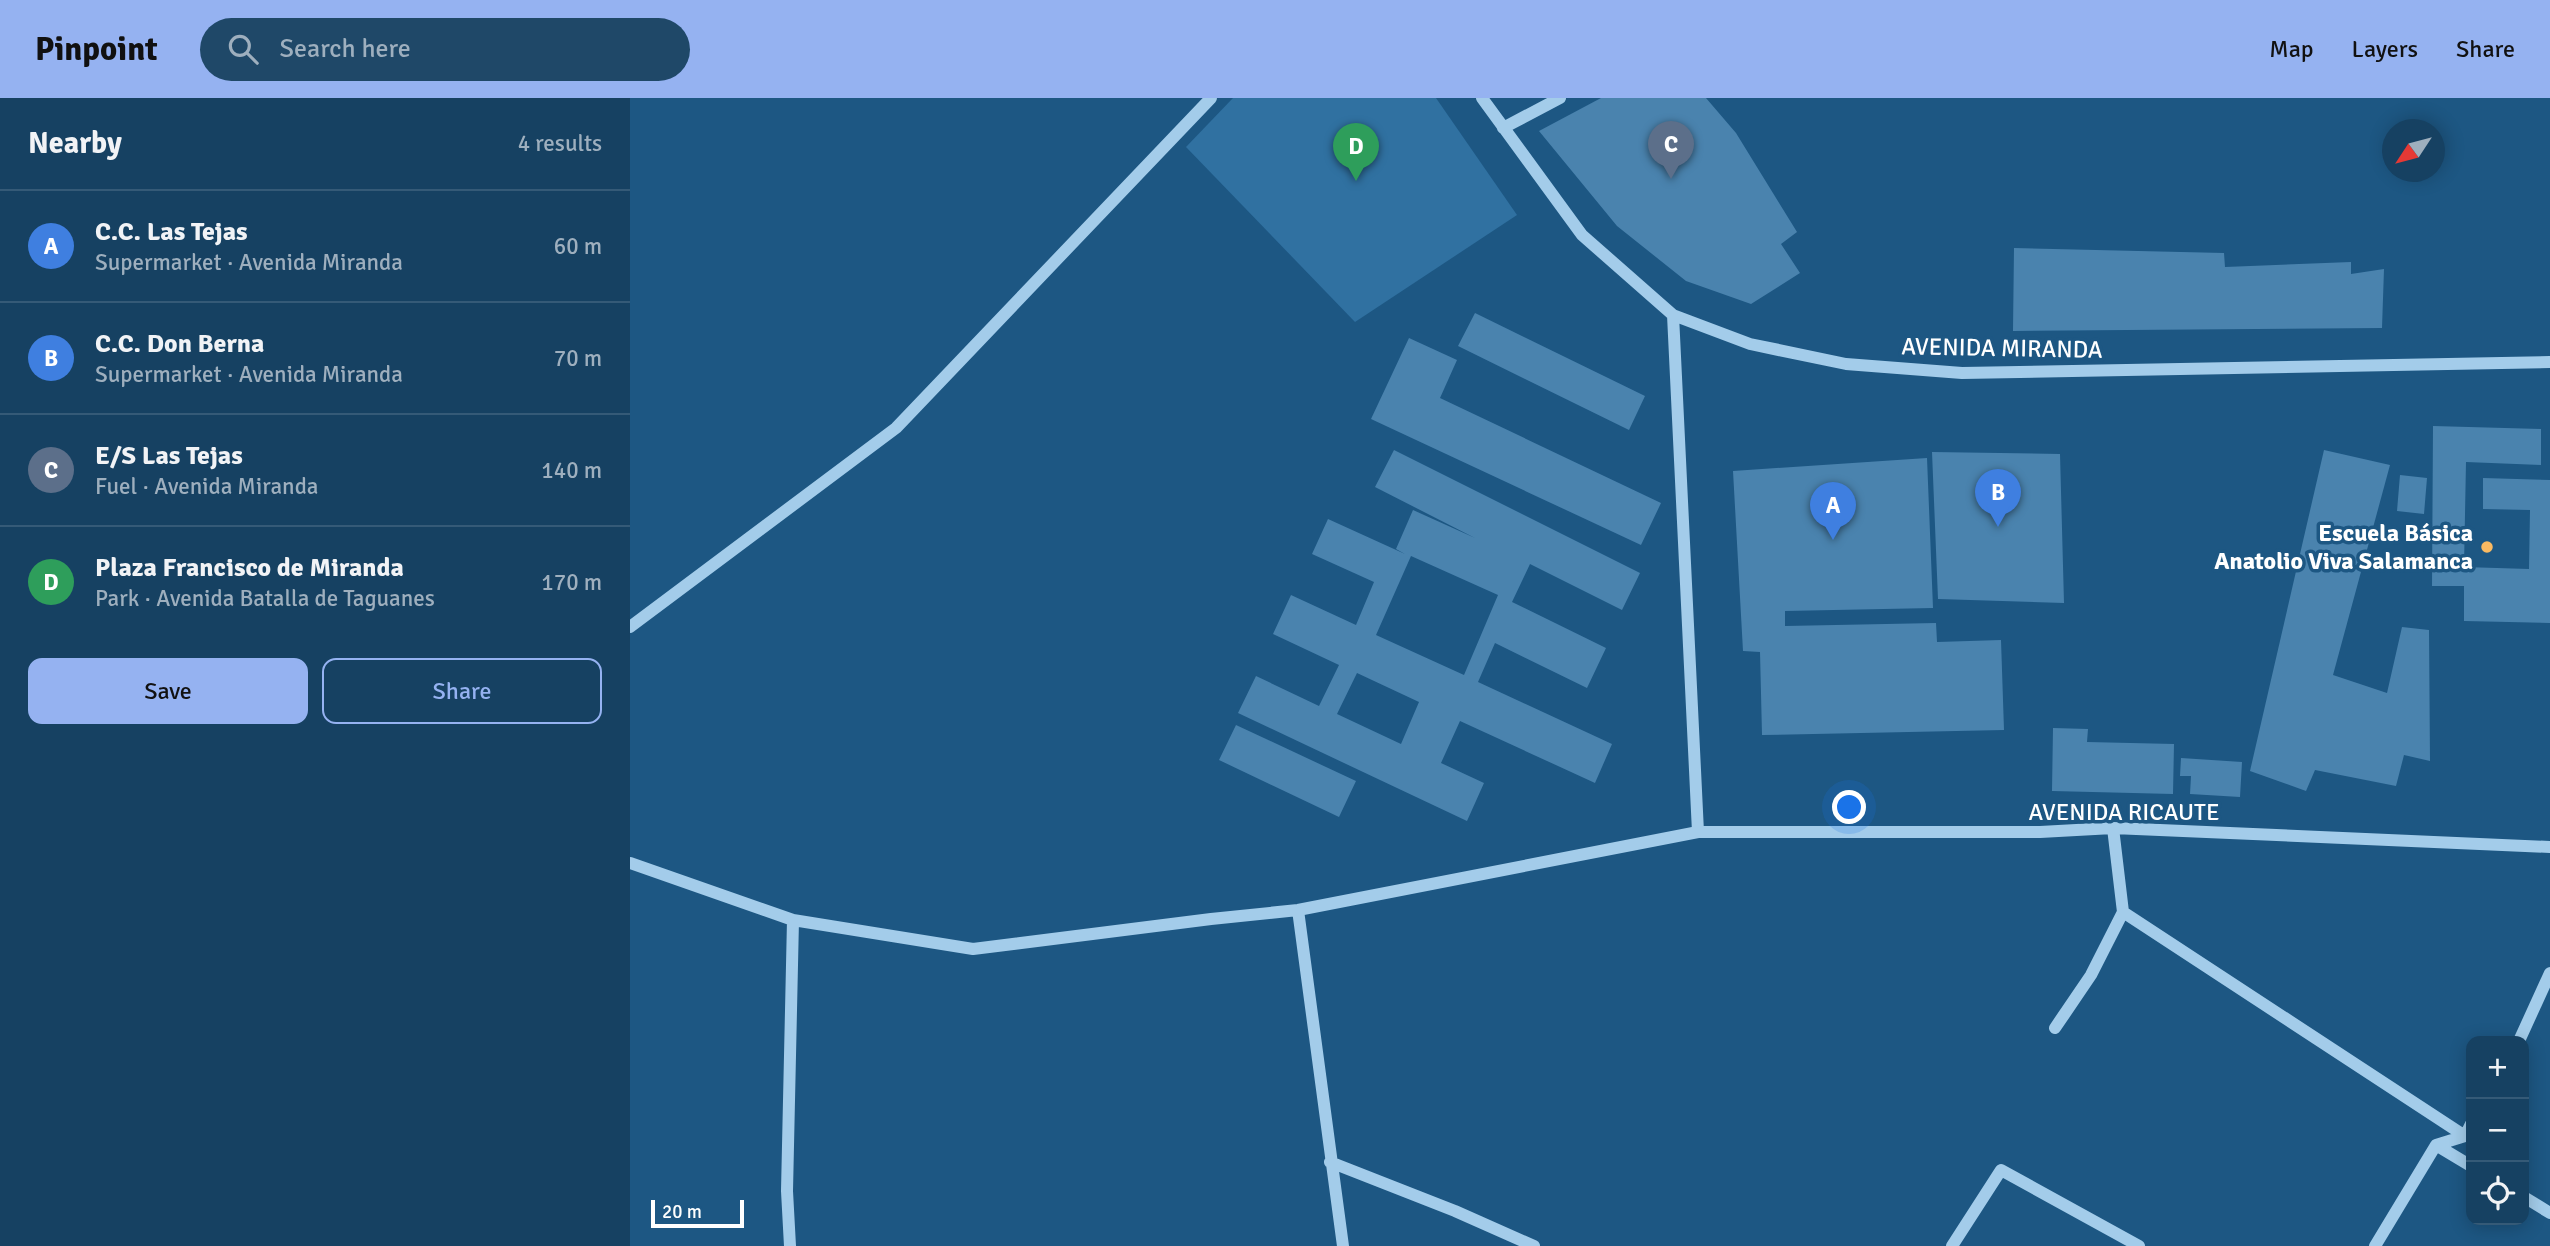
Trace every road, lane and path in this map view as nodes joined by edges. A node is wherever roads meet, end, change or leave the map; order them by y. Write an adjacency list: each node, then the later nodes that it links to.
1 (1211, 98): 7 (street)
2 (1482, 98): 4 (street, AVENIDA MIRANDA)
3 (1560, 98): 4 (street)
4 (1503, 128): 5 (street, AVENIDA MIRANDA)
5 (1673, 315): 6 (street, AVENIDA MIRANDA); 9 (street)
6 (2550, 362)
7 (630, 627)
8 (2113, 828): 9 (street, AVENIDA RICAUTE); 10 (street, AVENIDA RICAUTE); 13 (street)
9 (1699, 832): 12 (street, AVENIDA RICAUTE)
10 (2550, 847)
11 (630, 863): 14 (street, AVENIDA RICAUTE)
12 (1298, 911): 14 (street, AVENIDA RICAUTE); 21 (street)
13 (2123, 912): 16 (street); 18 (street)
14 (793, 920): 25 (street)
15 (2550, 973): 17 (street)
16 (2055, 1028)
17 (2521, 1036)
18 (2466, 1129)
19 (2466, 1131): 20 (street)
20 (2436, 1144): 22 (street); 30 (street)
21 (1330, 1162): 26 (street); 27 (street)
22 (2466, 1163)
23 (2529, 1200): 24 (street)
24 (2550, 1213)
25 (790, 1246)
26 (1343, 1246)
27 (1534, 1246)
28 (1952, 1246): 29 (street)
29 (2139, 1246)
30 (2375, 1246)

